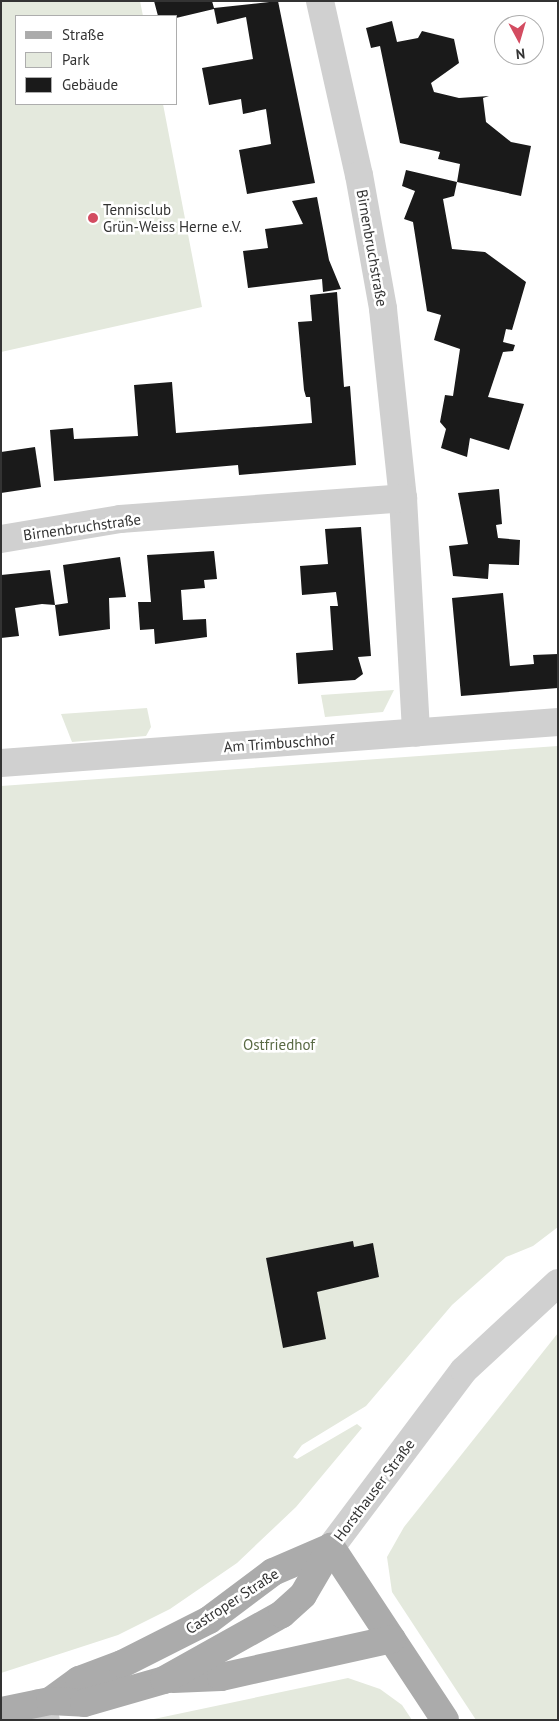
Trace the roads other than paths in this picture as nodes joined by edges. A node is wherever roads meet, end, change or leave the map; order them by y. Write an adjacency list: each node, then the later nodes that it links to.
1 (320, 1): 2 (street, Birnenbruchstraße)
2 (403, 498): 3 (street, Birnenbruchstraße); 5 (street, Birnenbruchstraße)
3 (1, 539)
4 (558, 722): 5 (street, Am Trimbuschhof)
5 (416, 733): 6 (street, Am Trimbuschhof)
6 (1, 763)
7 (558, 1283): 8 (street, Horsthauser Straße)
8 (331, 1547): 9 (main road, Horsthauser Straße); 10 (main road, Castroper Straße); 11 (main road, Castroper Straße)
9 (392, 1639): 10 (main road); 13 (main road, Horsthauser Straße)
10 (164, 1680): 11 (main road, Castroper Straße)
11 (45, 1708): 12 (main road, Castroper Straße)
12 (1, 1711)
13 (445, 1720)

